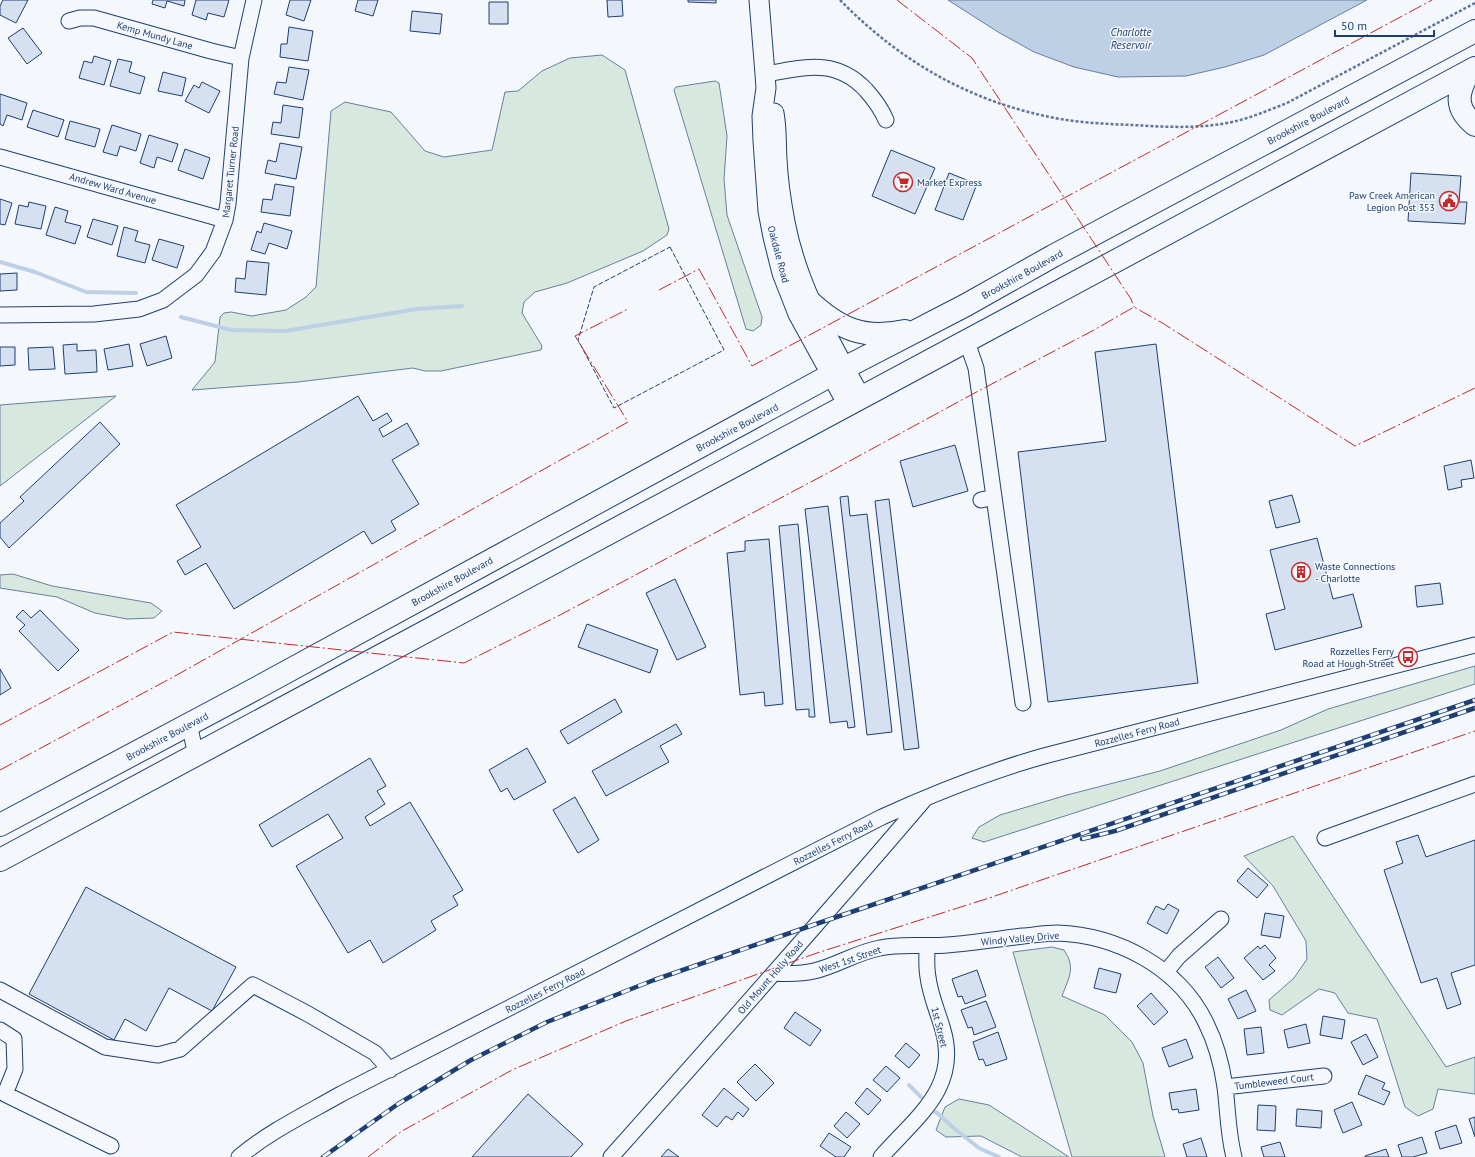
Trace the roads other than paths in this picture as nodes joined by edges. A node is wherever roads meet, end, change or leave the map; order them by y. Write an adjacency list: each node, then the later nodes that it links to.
1 (254, 0): 5 (street, Margaret Turner Road)
2 (759, 0): 7 (main road, Oakdale Road)
3 (69, 21): 5 (street, Kemp Mundy Lane)
4 (1475, 31): 14 (highway, Brookshire Boulevard)
5 (242, 58): 11 (street, Margaret Turner Road)
6 (1472, 70): 9 (highway); 15 (highway)
7 (766, 81): 8 (street); 12 (main road, Oakdale Road); 16 (main road, Oakdale Road)
8 (886, 120)
9 (1475, 125)
10 (0, 157): 11 (street, Andrew Ward Avenue)
11 (226, 220): 13 (street, Margaret Turner Road)
12 (809, 301): 14 (highway); 16 (main road, Oakdale Road)
13 (0, 316)
14 (921, 327): 16 (highway, Brookshire Boulevard)
15 (967, 342): 17 (highway); 19 (street)
16 (838, 372): 17 (main road, Oakdale Road); 20 (highway, Brookshire Boulevard)
17 (855, 402): 21 (highway)
18 (1475, 645): 23 (street, Rozzelles Ferry Road)
19 (1022, 703)
20 (189, 724): 21 (street); 24 (highway, Brookshire Boulevard)
21 (196, 755): 26 (highway)
22 (1475, 784): 25 (street)
23 (927, 796): 30 (street, Old Mount Holly Road); 33 (street, Rozzelles Ferry Road)
24 (0, 825)
25 (1325, 838)
26 (0, 860)
27 (1221, 919): 29 (street)
28 (927, 946): 29 (street, Windy Valley Drive); 30 (street, West 1st Street); 39 (street, 1st Street)
29 (1166, 972): 35 (street, Windy Valley Drive)
30 (774, 974): 38 (street, Old Mount Holly Road)
31 (0, 990): 33 (street)
32 (0, 1030): 36 (street)
33 (390, 1070): 37 (street, Rozzelles Ferry Road)
34 (1324, 1076): 35 (street, Tumbleweed Court)
35 (1225, 1087): 40 (street, Windy Valley Drive)
36 (111, 1146)
37 (239, 1157)
38 (611, 1157)
39 (881, 1157)
40 (1234, 1157)

